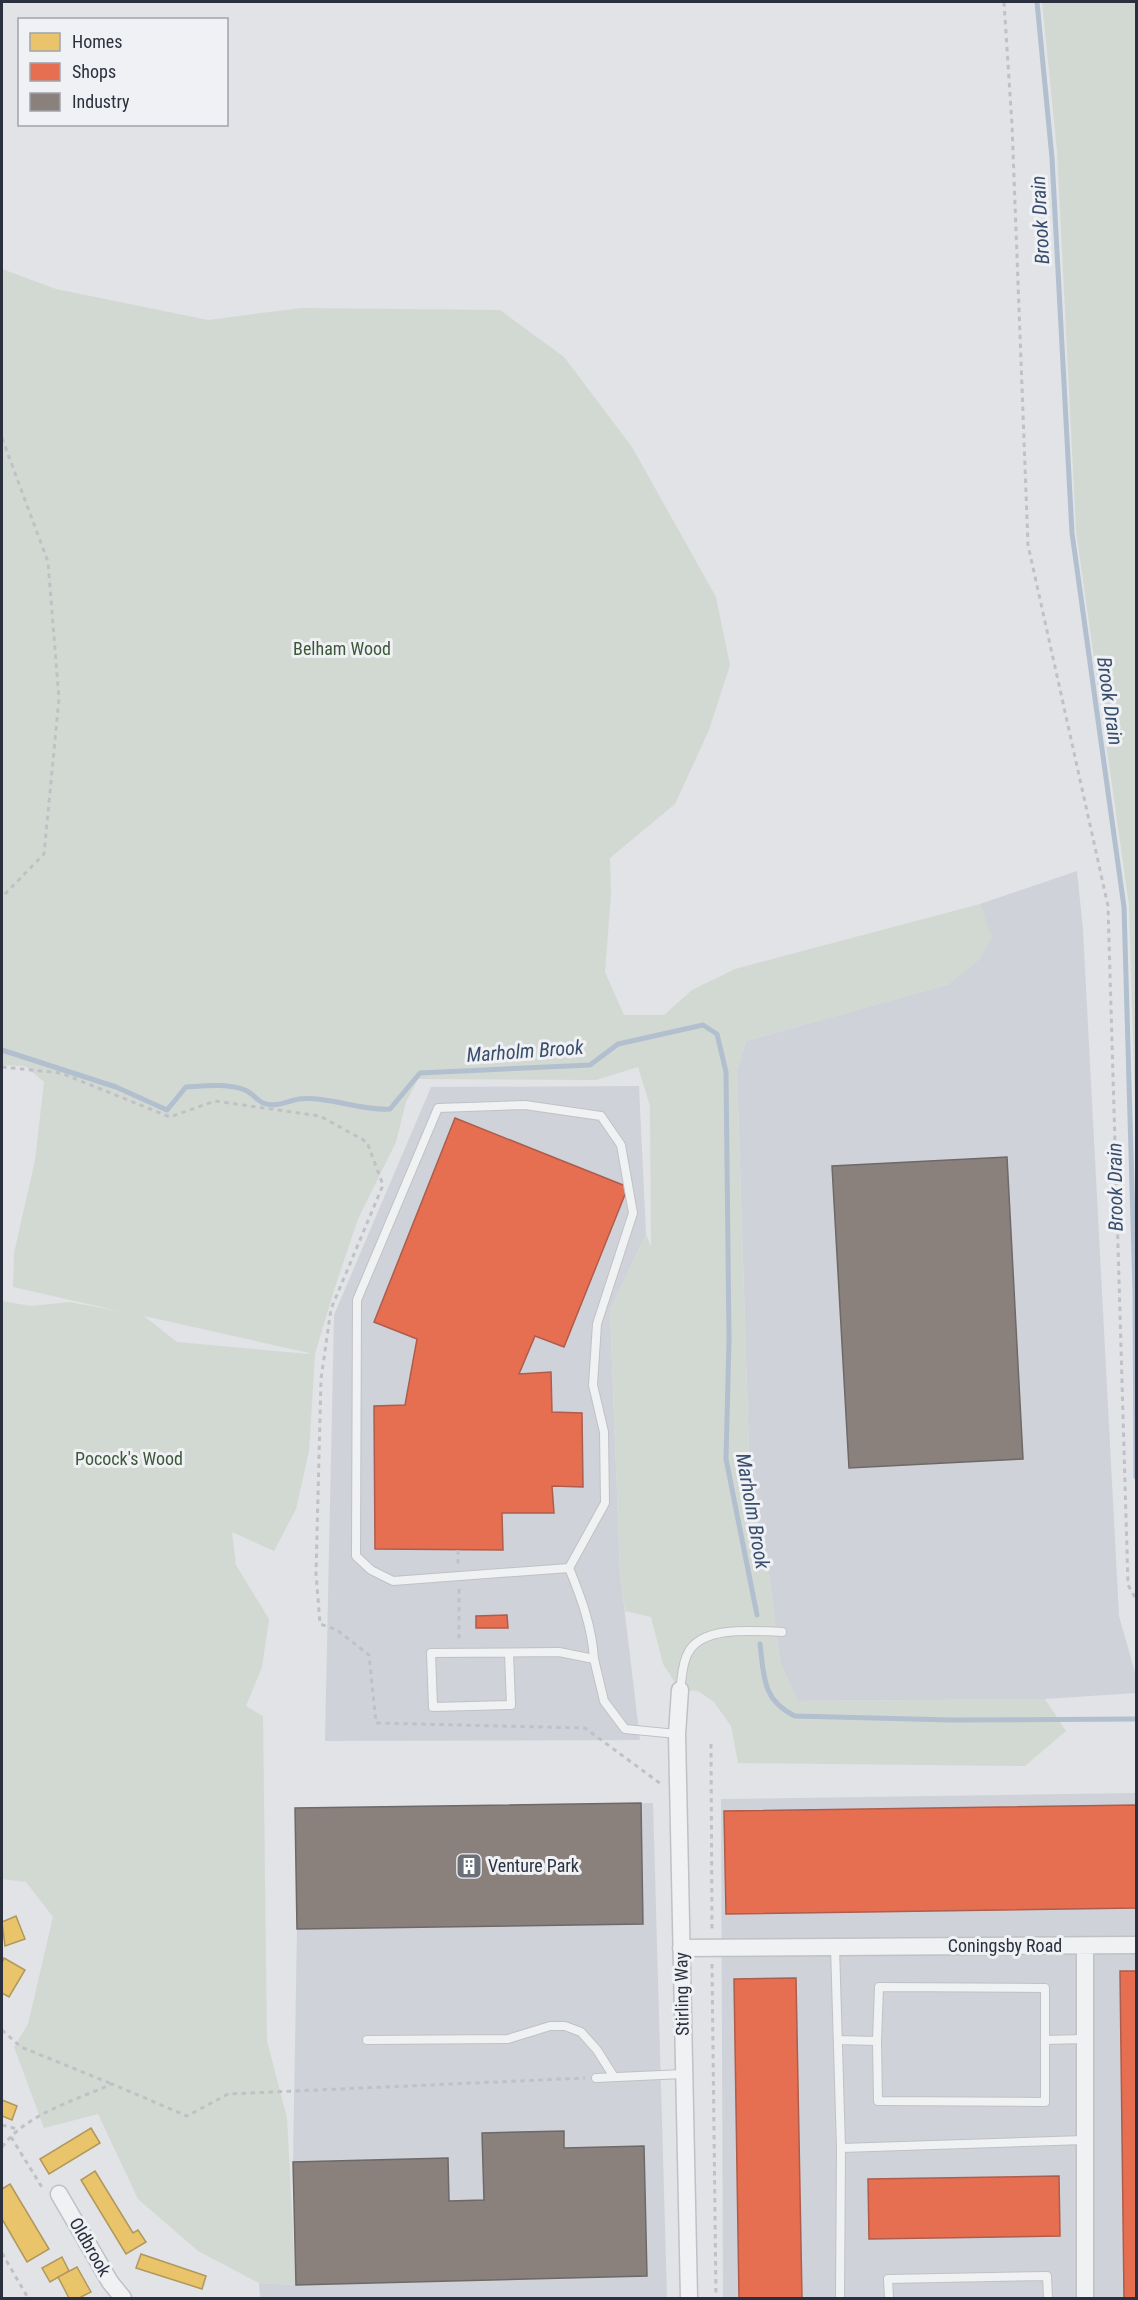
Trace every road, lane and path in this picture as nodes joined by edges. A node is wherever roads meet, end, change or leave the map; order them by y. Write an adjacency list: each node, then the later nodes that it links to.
1 (1004, 2): 7 (path)
2 (2, 438): 3 (path)
3 (2, 897)
4 (458, 1550): 6 (path)
5 (569, 1568): 6 (lane); 6 (lane); 11 (lane)
6 (458, 1577): 9 (path)
7 (1137, 1599)
8 (782, 1632): 12 (lane)
9 (458, 1653): 10 (lane); 10 (lane)
10 (509, 1653): 11 (lane)
11 (594, 1659): 13 (lane)
12 (680, 1690): 13 (street, Stirling Way)
13 (677, 1734): 19 (street, Stirling Way)
14 (711, 1744): 15 (path)
15 (712, 1928)
16 (1137, 1945): 17 (street)
17 (1085, 1946): 18 (street, Coningsby Road); 22 (street, Coningsby Road)
18 (835, 1947): 19 (street, Coningsby Road); 24 (lane)
19 (681, 1948): 27 (street, Stirling Way)
20 (712, 1986): 42 (path)
21 (2, 2030): 30 (path)
22 (1084, 2039): 25 (lane); 34 (street, Coningsby Road)
23 (367, 2040): 28 (lane)
24 (838, 2040): 26 (lane); 36 (lane)
25 (1045, 2040): 26 (lane); 26 (lane)
26 (877, 2041)
27 (683, 2074): 28 (lane); 41 (street, Stirling Way)
28 (614, 2077): 29 (lane)
29 (596, 2078): 30 (path)
30 (112, 2084): 32 (path)
31 (2, 2125): 32 (path)
32 (18, 2129): 33 (path)
33 (11, 2137): 35 (path); 37 (path)
34 (1084, 2140): 36 (lane); 46 (street, Coningsby Road)
35 (2, 2147)
36 (841, 2148): 43 (lane)
37 (59, 2194): 40 (street, Oldbrook)
38 (2, 2253): 39 (path)
39 (28, 2298)
40 (123, 2298)
41 (689, 2298)
42 (716, 2298)
43 (840, 2298)
44 (889, 2298): 45 (lane)
45 (1048, 2298)
46 (1085, 2298)

